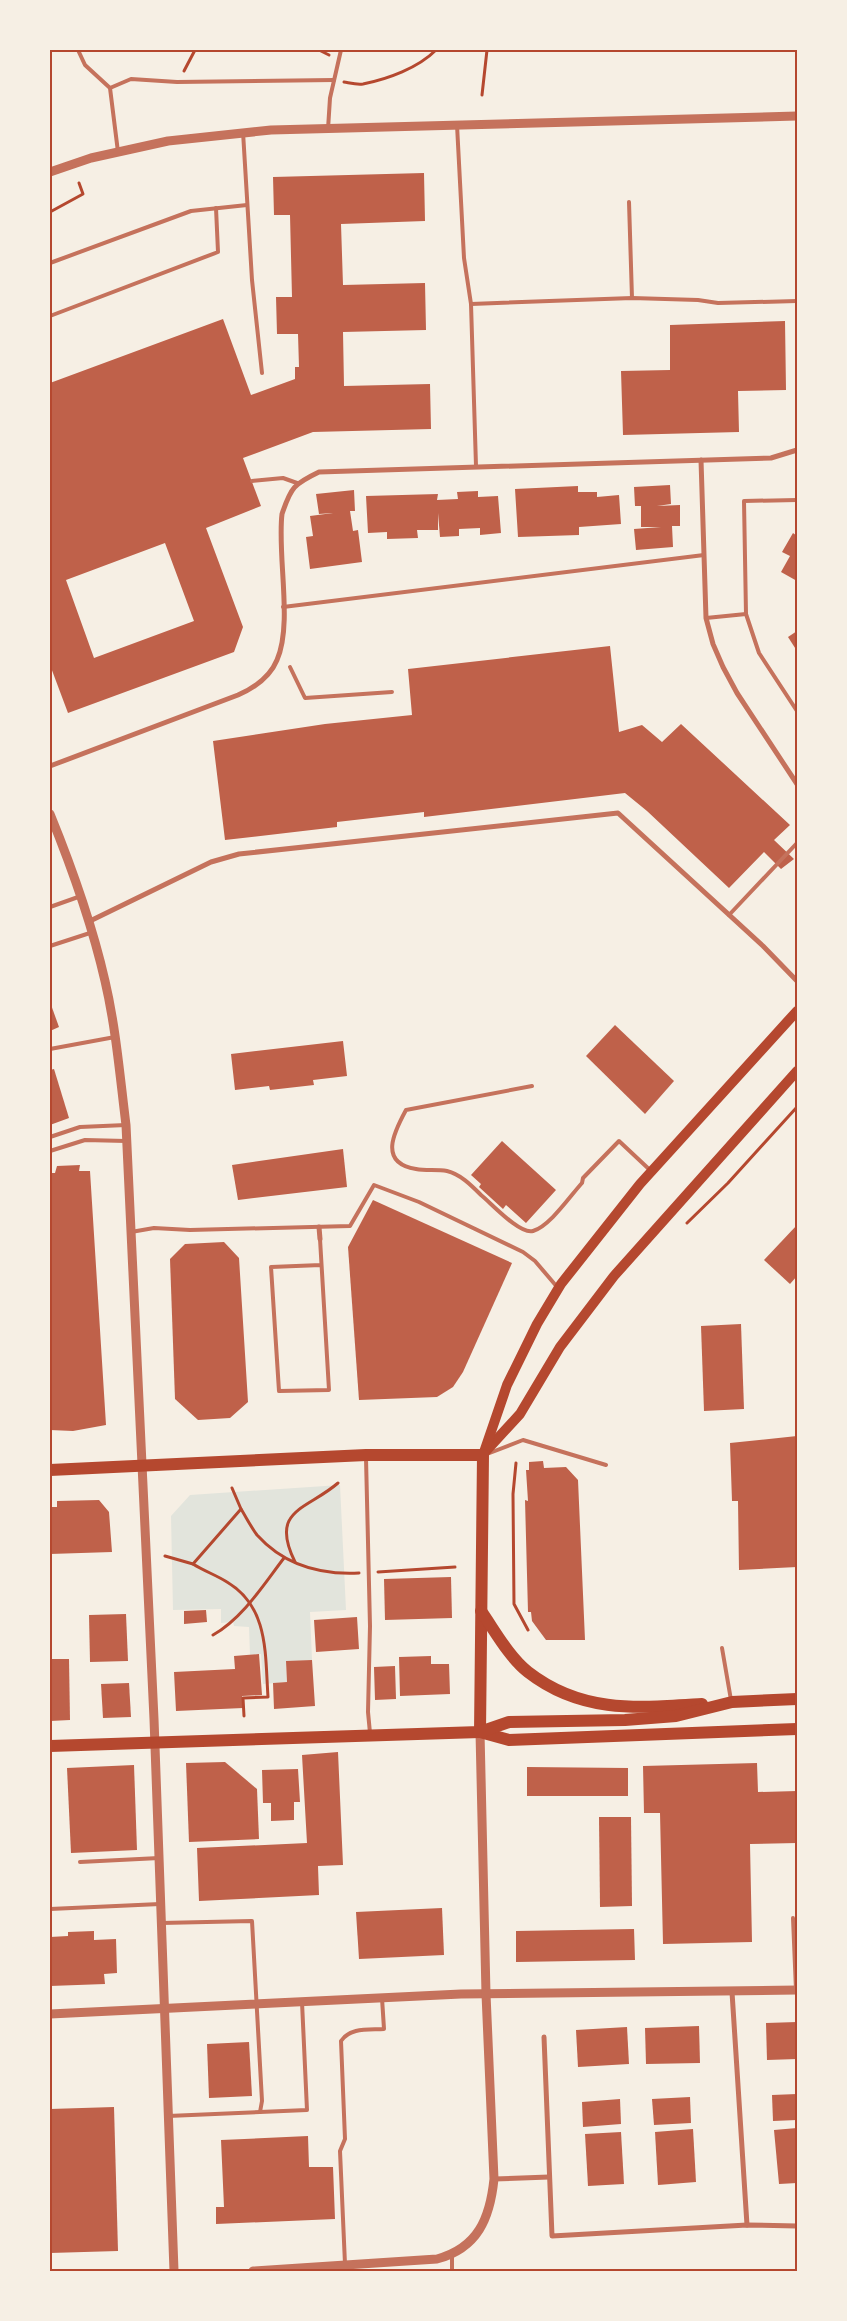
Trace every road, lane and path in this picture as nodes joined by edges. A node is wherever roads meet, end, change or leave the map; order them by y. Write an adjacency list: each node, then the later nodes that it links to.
1 (78, 50): 8 (lane)
2 (195, 50): 7 (path)
3 (341, 50): 6 (lane)
4 (436, 50): 6 (path)
5 (487, 50): 9 (path)
6 (334, 80): 7 (lane); 12 (lane)
7 (177, 82): 8 (lane)
8 (110, 88): 14 (lane)
9 (482, 95)
10 (797, 116): 11 (street)
11 (457, 125): 12 (street); 24 (lane)
12 (328, 129): 13 (street)
13 (243, 132): 14 (street); 18 (lane)
14 (118, 153): 15 (street)
15 (50, 172)
16 (79, 183): 20 (path)
17 (628, 202): 22 (lane)
18 (247, 205): 19 (lane); 26 (lane)
19 (216, 208): 21 (lane); 25 (lane)
20 (50, 212)
21 (50, 263)
22 (632, 298): 23 (lane); 24 (lane)
23 (797, 301)
24 (471, 304): 29 (lane)
25 (50, 316)
26 (262, 373)
27 (797, 450): 28 (street)
28 (702, 460): 29 (street); 33 (street)
29 (476, 466): 31 (street)
30 (252, 481): 31 (lane)
31 (297, 483): 34 (street)
32 (797, 500): 35 (lane)
33 (704, 555): 34 (lane); 36 (street)
34 (283, 607): 40 (street)
35 (746, 614): 36 (lane); 39 (lane)
36 (706, 618): 41 (street)
37 (290, 668): 38 (lane)
38 (392, 692)
39 (797, 711)
40 (50, 766)
41 (797, 784)
42 (50, 814): 44 (street)
43 (797, 843): 46 (lane)
44 (81, 896): 45 (lane); 47 (street)
45 (50, 907)
46 (729, 915): 47 (street); 50 (street)
47 (90, 921): 48 (street)
48 (93, 932): 49 (lane); 52 (street)
49 (50, 946)
50 (797, 981)
51 (797, 1011): 61 (main road)
52 (115, 1037): 53 (lane); 57 (street)
53 (50, 1049)
54 (797, 1071): 69 (main road)
55 (532, 1086): 61 (lane)
56 (797, 1107): 62 (path)
57 (126, 1125): 58 (lane); 59 (street)
58 (50, 1136)
59 (126, 1141): 60 (lane); 64 (street)
60 (50, 1151)
61 (651, 1171): 67 (main road)
62 (686, 1224)
63 (319, 1227): 64 (lane); 65 (street); 67 (lane)
64 (131, 1232): 71 (street)
65 (320, 1239): 66 (lane)
66 (321, 1265): 66 (lane)
67 (558, 1289): 69 (main road)
68 (366, 1455): 69 (main road); 71 (main road); 82 (lane)
69 (482, 1456): 72 (lane); 84 (main road)
70 (516, 1463): 85 (path)
71 (142, 1465): 73 (main road); 94 (street)
72 (606, 1465)
73 (50, 1470)
74 (338, 1482): 80 (path)
75 (232, 1488): 76 (path)
76 (241, 1508): 78 (path); 79 (path)
77 (165, 1556): 79 (path)
78 (284, 1558): 80 (path); 83 (path)
79 (193, 1564): 83 (path)
80 (296, 1564): 82 (path)
81 (455, 1567): 82 (path)
82 (369, 1572): 93 (lane)
83 (249, 1602): 86 (path); 90 (path)
84 (481, 1611): 89 (main road); 92 (main road)
85 (528, 1630)
86 (213, 1635)
87 (722, 1648): 89 (lane)
88 (797, 1699): 89 (main road)
89 (732, 1702): 92 (main road)
90 (244, 1716)
91 (797, 1729): 92 (main road)
92 (480, 1732): 93 (main road); 104 (street)
93 (370, 1735): 94 (main road)
94 (154, 1742): 95 (main road); 96 (street)
95 (50, 1746)
96 (158, 1858): 97 (lane); 98 (street)
97 (80, 1862)
98 (160, 1904): 99 (lane); 101 (street)
99 (50, 1909)
100 (793, 1918): 102 (lane)
101 (161, 1923): 107 (lane); 108 (street)
102 (797, 1990): 103 (street)
103 (732, 1992): 104 (street); 115 (street)
104 (486, 1994): 105 (street); 114 (street)
105 (382, 1998): 106 (street); 118 (lane)
106 (302, 2002): 107 (street); 111 (lane)
107 (258, 2005): 108 (street); 111 (lane)
108 (164, 2009): 109 (street); 112 (street)
109 (50, 2014)
110 (544, 2037): 113 (street)
111 (260, 2112): 112 (lane)
112 (168, 2116): 119 (street)
113 (549, 2177): 114 (street); 115 (street)
114 (494, 2179): 117 (street)
115 (747, 2225): 116 (street)
116 (797, 2226)
117 (452, 2255): 118 (street); 121 (lane)
118 (346, 2266): 120 (street)
119 (174, 2271)
120 (253, 2271)
121 (452, 2271)

